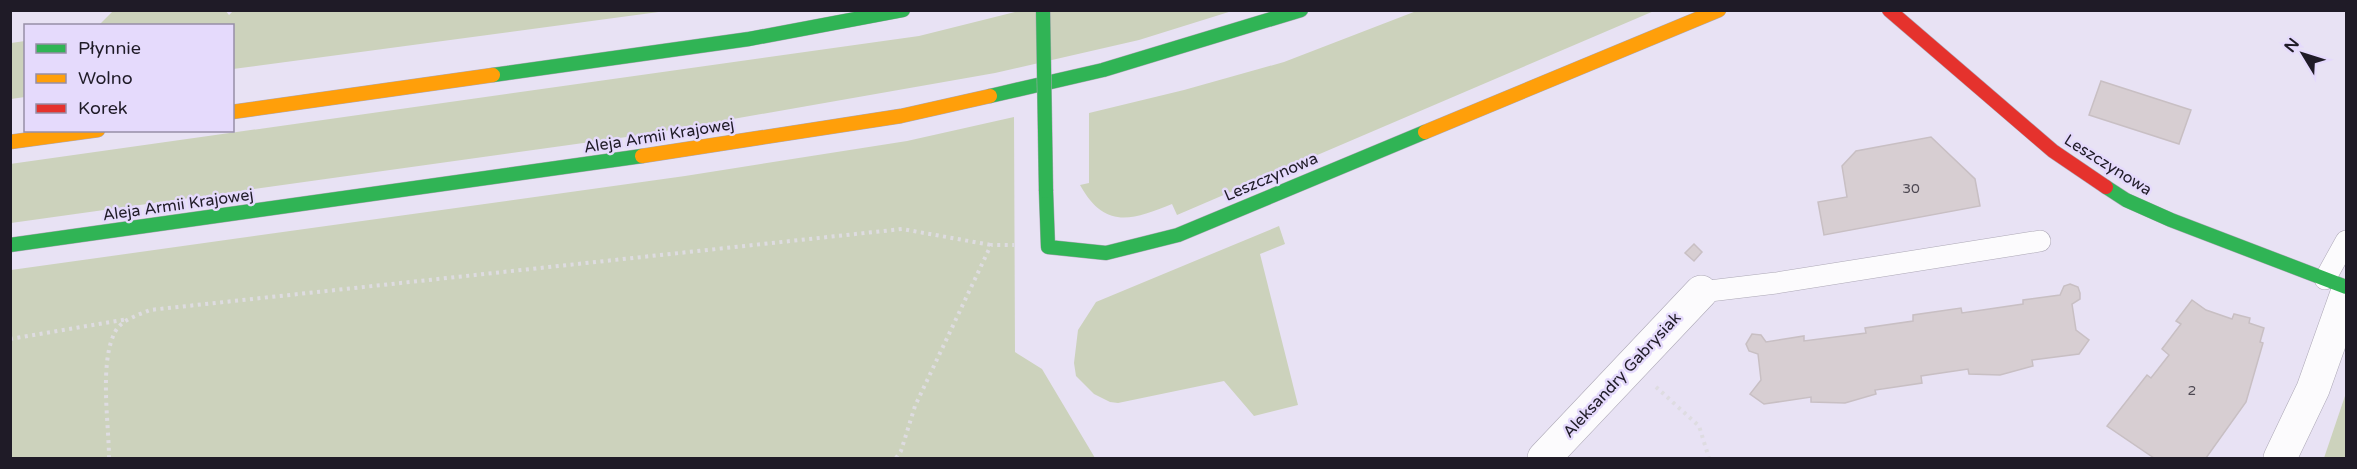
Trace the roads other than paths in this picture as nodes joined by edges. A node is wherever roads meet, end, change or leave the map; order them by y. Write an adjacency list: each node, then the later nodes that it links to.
1 (903, 10): 6 (main road)
2 (1043, 10): 4 (main road, Leszczynowa, bridge)
3 (1301, 10): 11 (main road, Aleja Armii Krajowej)
4 (1719, 10)
5 (1889, 10): 13 (main road, Leszczynowa)
6 (234, 112)
7 (83, 132): 8 (main road)
8 (10, 142)
9 (2040, 241): 14 (lane)
10 (2346, 241): 13 (lane)
11 (10, 245)
12 (2346, 286): 13 (main road, Leszczynowa)
13 (2336, 287): 16 (street)
14 (1701, 292): 15 (street, Aleksandry Gabrysiak)
15 (1544, 459)
16 (2280, 459)

